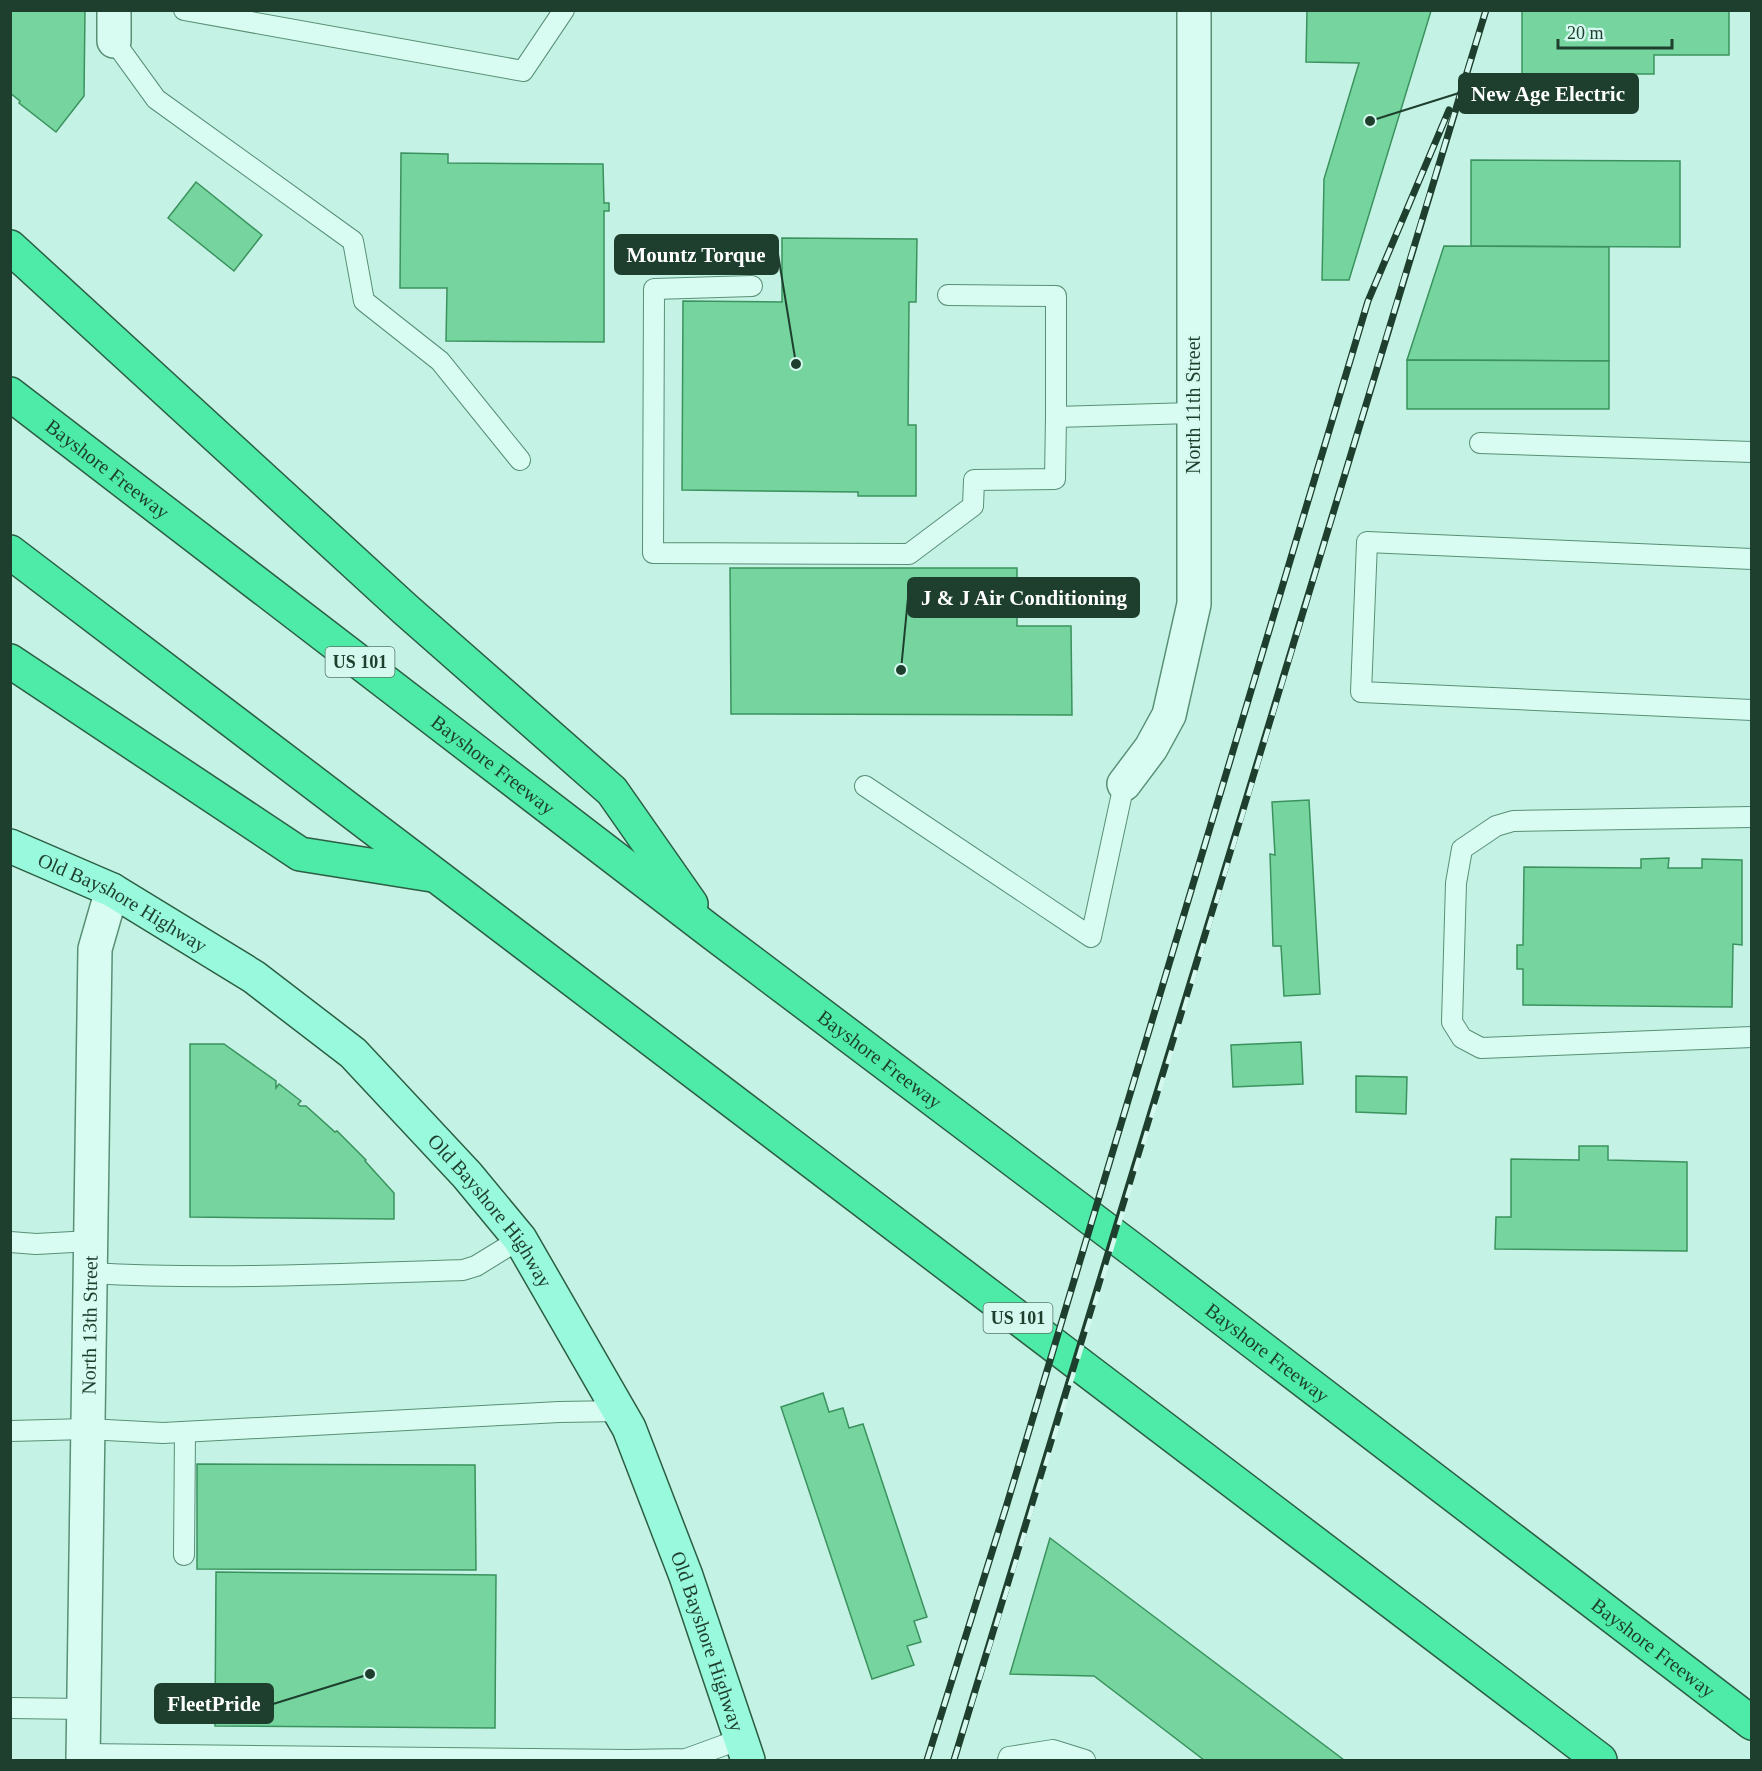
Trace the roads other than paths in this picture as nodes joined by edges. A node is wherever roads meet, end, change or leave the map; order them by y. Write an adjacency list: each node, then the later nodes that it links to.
1 (184, 10): 2 (lane)
2 (564, 10)
3 (1194, 10): 9 (street, North 11th Street)
4 (114, 26): 13 (lane)
5 (10, 247): 24 (highway)
6 (752, 286): 10 (lane)
7 (948, 295): 10 (lane)
8 (10, 394): 24 (highway, Bayshore Freeway / US 101)
9 (1192, 413): 10 (lane); 18 (street, North 11th Street)
10 (1056, 417)
11 (1480, 443): 12 (lane)
12 (1752, 452)
13 (520, 460)
14 (10, 552): 22 (highway, US 101)
15 (1752, 559): 17 (lane)
16 (10, 661): 22 (highway)
17 (1752, 710)
18 (1124, 784): 19 (lane)
19 (865, 786)
20 (1752, 817): 25 (lane)
21 (10, 846): 23 (main road, Old Bayshore Highway)
22 (437, 876): 42 (highway, US 101)
23 (112, 890): 26 (main road, Old Bayshore Highway); 27 (street, North 13th Street)
24 (710, 931): 37 (highway, Bayshore Freeway / US 101)
25 (1752, 1038)
26 (520, 1239): 29 (lane); 30 (main road, Old Bayshore Highway)
27 (91, 1241): 28 (lane); 29 (street, North 13th Street)
28 (10, 1242)
29 (90, 1273): 31 (street, North 13th Street)
30 (619, 1411): 33 (lane); 38 (main road, Old Bayshore Highway)
31 (87, 1429): 32 (lane); 33 (lane); 36 (street, North 13th Street)
32 (10, 1431)
33 (185, 1432): 34 (lane)
34 (184, 1555)
35 (10, 1708): 36 (lane)
36 (84, 1709): 39 (street, North 13th Street)
37 (1752, 1723)
38 (744, 1750): 39 (lane)
39 (83, 1757)
40 (1008, 1761): 41 (lane)
41 (1085, 1761)
42 (1600, 1761)

